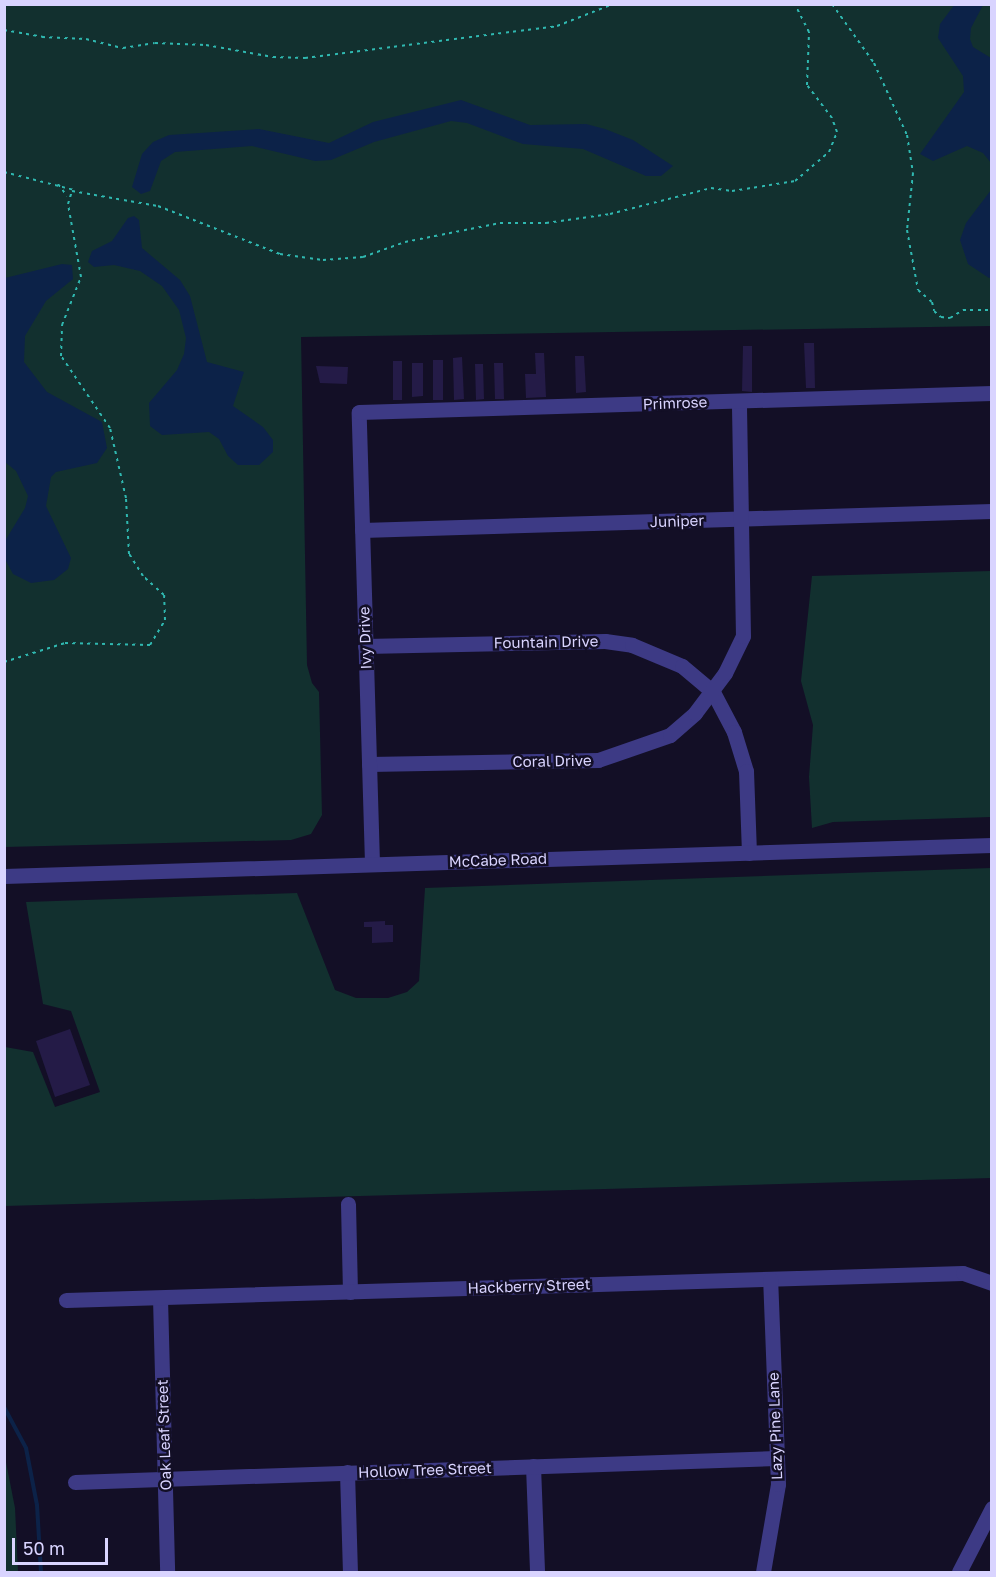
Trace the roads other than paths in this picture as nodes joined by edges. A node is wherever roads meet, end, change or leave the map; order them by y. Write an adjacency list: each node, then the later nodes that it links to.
1 (992, 393): 2 (street, Primrose)
2 (739, 401): 3 (street, Primrose); 5 (street, Coral Drive)
3 (359, 412): 6 (street, Ivy Drive)
4 (992, 511): 5 (street, Juniper)
5 (741, 519): 6 (street, Juniper); 8 (street, Coral Drive)
6 (362, 530): 7 (street, Ivy Drive)
7 (365, 646): 8 (street, Fountain Drive); 9 (street, Ivy Drive)
8 (713, 692): 9 (street, Coral Drive); 11 (street)
9 (369, 764): 12 (street, Ivy Drive)
10 (992, 845): 11 (street, McCabe Road)
11 (749, 853): 12 (street, McCabe Road)
12 (372, 863): 13 (street, McCabe Road)
13 (4, 876)
14 (348, 1204): 17 (street)
15 (770, 1279): 16 (street, Hackberry Street); 17 (street, Hackberry Street); 20 (street, Lazy Pine Lane)
16 (992, 1283)
17 (350, 1292): 18 (street, Hackberry Street)
18 (160, 1298): 19 (street, Hackberry Street); 23 (street, Oak Leaf Street)
19 (66, 1300)
20 (776, 1458): 21 (street, Hollow Tree Street); 29 (street, Lazy Pine Lane)
21 (533, 1466): 22 (street, Hollow Tree Street); 28 (street)
22 (347, 1472): 23 (street, Hollow Tree Street); 27 (street)
23 (165, 1478): 24 (street, Hollow Tree Street); 26 (street, Oak Leaf Street)
24 (75, 1482)
25 (992, 1508): 30 (street)
26 (167, 1572)
27 (350, 1572)
28 (537, 1572)
29 (763, 1572)
30 (959, 1572)

